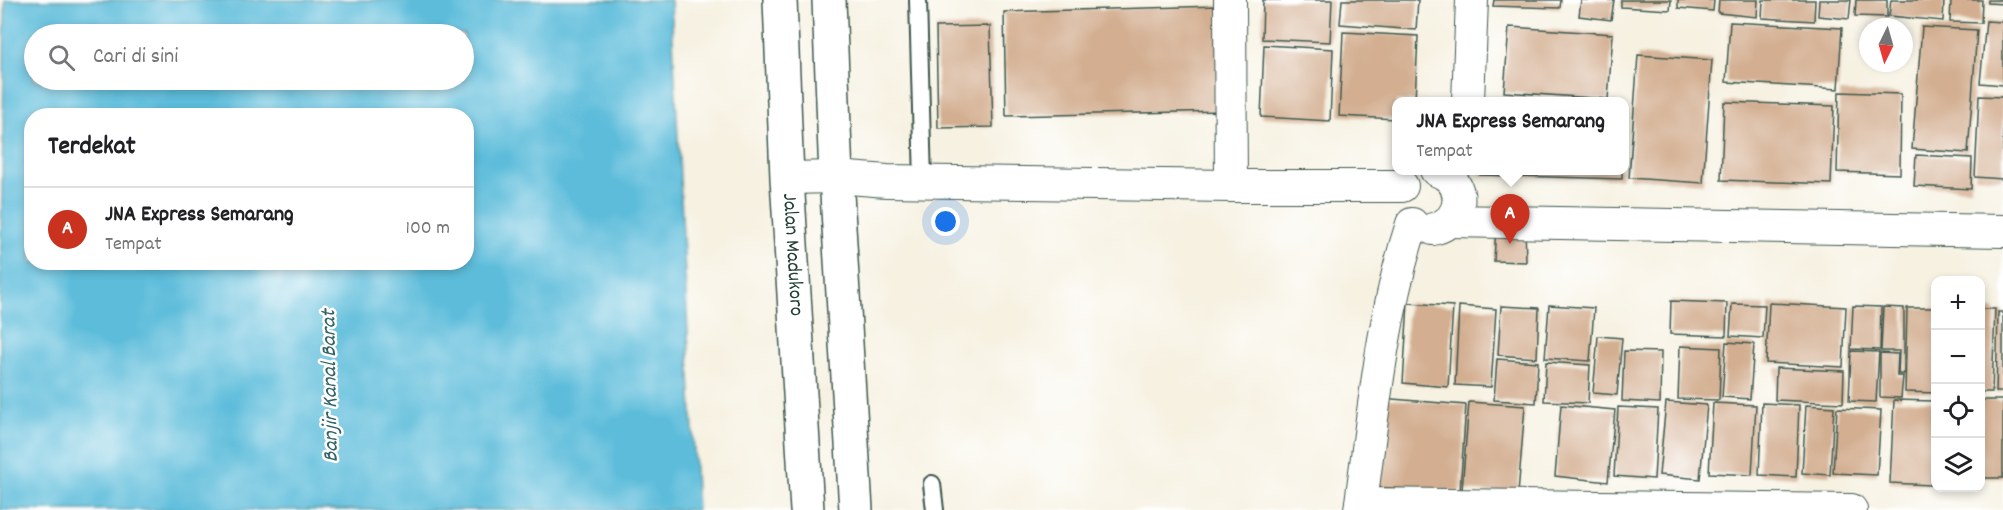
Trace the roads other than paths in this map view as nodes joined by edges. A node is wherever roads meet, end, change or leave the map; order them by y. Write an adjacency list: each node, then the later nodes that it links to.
1 (780, 0): 9 (street, Jalan Madukoro)
2 (829, 0): 8 (street)
3 (918, 0): 10 (lane)
4 (1230, 0): 11 (street)
5 (1472, 0): 6 (street)
6 (1468, 97)
7 (1433, 175): 11 (street); 12 (street); 13 (street)
8 (836, 177): 9 (street); 10 (street); 18 (street)
9 (787, 178): 17 (street, Jalan Madukoro)
10 (923, 182): 11 (street)
11 (1231, 186)
12 (1450, 221): 13 (street); 14 (street)
13 (1412, 224): 16 (street)
14 (2003, 231)
15 (932, 484): 19 (lane)
16 (1361, 507): 20 (street)
17 (807, 510)
18 (856, 510)
19 (935, 510)
20 (1851, 510)

